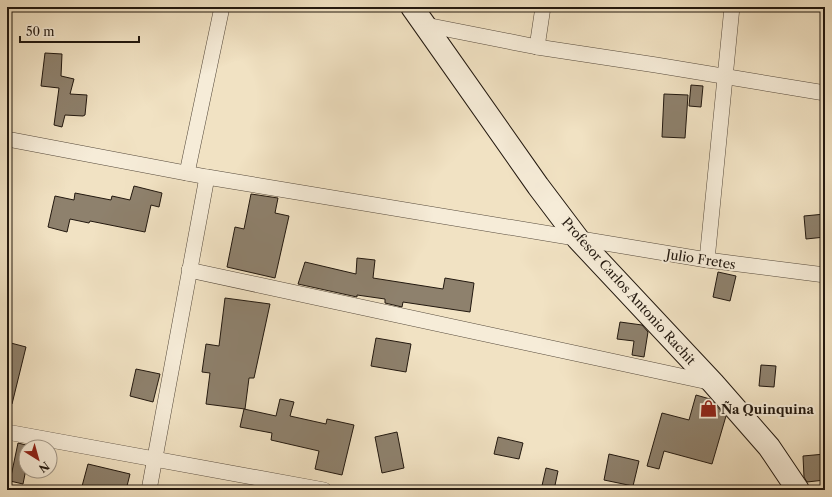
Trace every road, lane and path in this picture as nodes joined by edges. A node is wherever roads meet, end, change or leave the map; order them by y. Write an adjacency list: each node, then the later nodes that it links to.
1 (222, 7): 10 (street)
2 (412, 7): 5 (main road, Profesor Carlos Antonio Rachit)
3 (543, 7): 6 (street)
4 (732, 7): 7 (street)
5 (426, 26): 6 (street); 12 (main road, Profesor Carlos Antonio Rachit)
6 (537, 47): 7 (street)
7 (724, 77): 8 (street); 13 (street)
8 (825, 93)
9 (7, 139): 10 (street, Julio Fretes)
10 (187, 173): 11 (street, Julio Fretes)
11 (207, 177): 12 (street, Julio Fretes); 14 (street)
12 (578, 239): 13 (street, Julio Fretes); 16 (main road, Profesor Carlos Antonio Rachit)
13 (707, 260): 15 (street, Julio Fretes)
14 (190, 270): 16 (street); 18 (street)
15 (825, 275)
16 (713, 383): 21 (main road, Profesor Carlos Antonio Rachit)
17 (7, 432): 18 (street)
18 (155, 459): 19 (street); 20 (street)
19 (149, 490)
20 (324, 490)
21 (798, 490)

